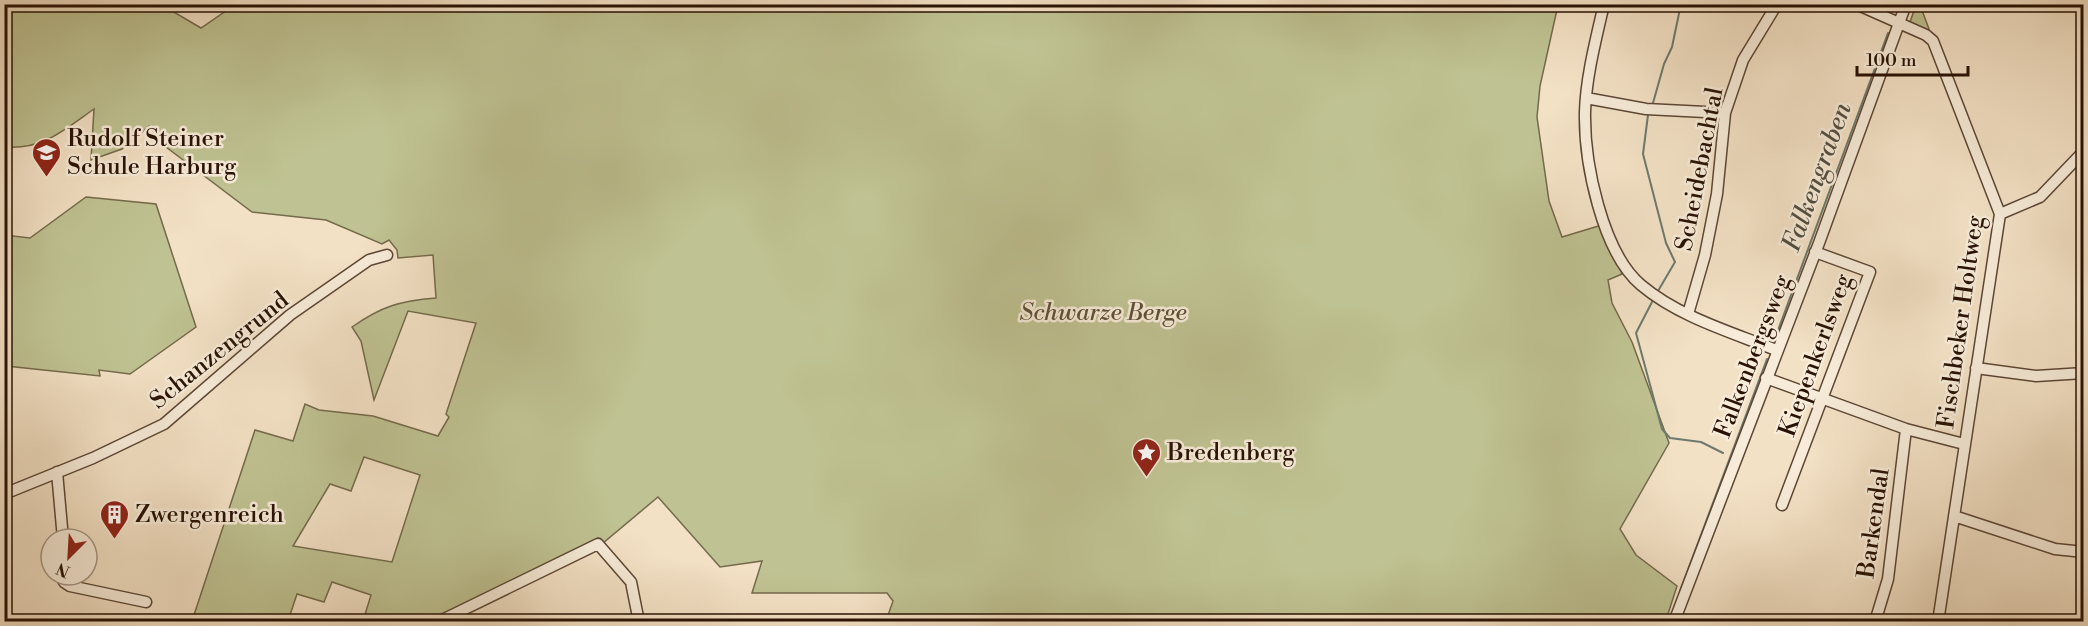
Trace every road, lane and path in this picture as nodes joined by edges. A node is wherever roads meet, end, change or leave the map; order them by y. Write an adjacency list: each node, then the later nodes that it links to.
1 (1604, 4): 6 (street)
2 (1777, 4): 7 (street, Scheidebachtal)
3 (1856, 4): 5 (street, Fischbeker Holtweg)
4 (1906, 4): 5 (street, Falkenbergsweg)
5 (1899, 23): 9 (street, Fischbeker Holtweg); 10 (street, Falkenbergsweg)
6 (1586, 98): 7 (street); 12 (street)
7 (1725, 113): 12 (street, Scheidebachtal)
8 (2084, 151): 9 (street)
9 (2000, 214): 14 (street, Fischbeker Holtweg)
10 (1815, 252): 13 (street, Falkenbergsweg); 17 (street, Kiepenkerlsweg)
11 (387, 255): 20 (street, Schanzengrund)
12 (1688, 314): 13 (street)
13 (1776, 350): 16 (street, Falkenbergsweg)
14 (1976, 369): 15 (street); 19 (street, Fischbeker Holtweg)
15 (2084, 373)
16 (1766, 378): 17 (street); 30 (street, Falkenbergsweg)
17 (1822, 399): 18 (street); 22 (street, Kiepenkerlsweg)
18 (1906, 429): 19 (street); 31 (street, Barkendal)
19 (1964, 444): 23 (street, Fischbeker Holtweg)
20 (57, 472): 21 (street, Schanzengrund); 24 (street)
21 (4, 494)
22 (1782, 505)
23 (1954, 516): 25 (street); 32 (street, Fischbeker Holtweg)
24 (62, 527)
25 (2084, 552)
26 (75, 587): 27 (street)
27 (146, 602)
28 (438, 621): 29 (street)
29 (639, 621)
30 (1674, 621)
31 (1875, 621)
32 (1938, 621)

